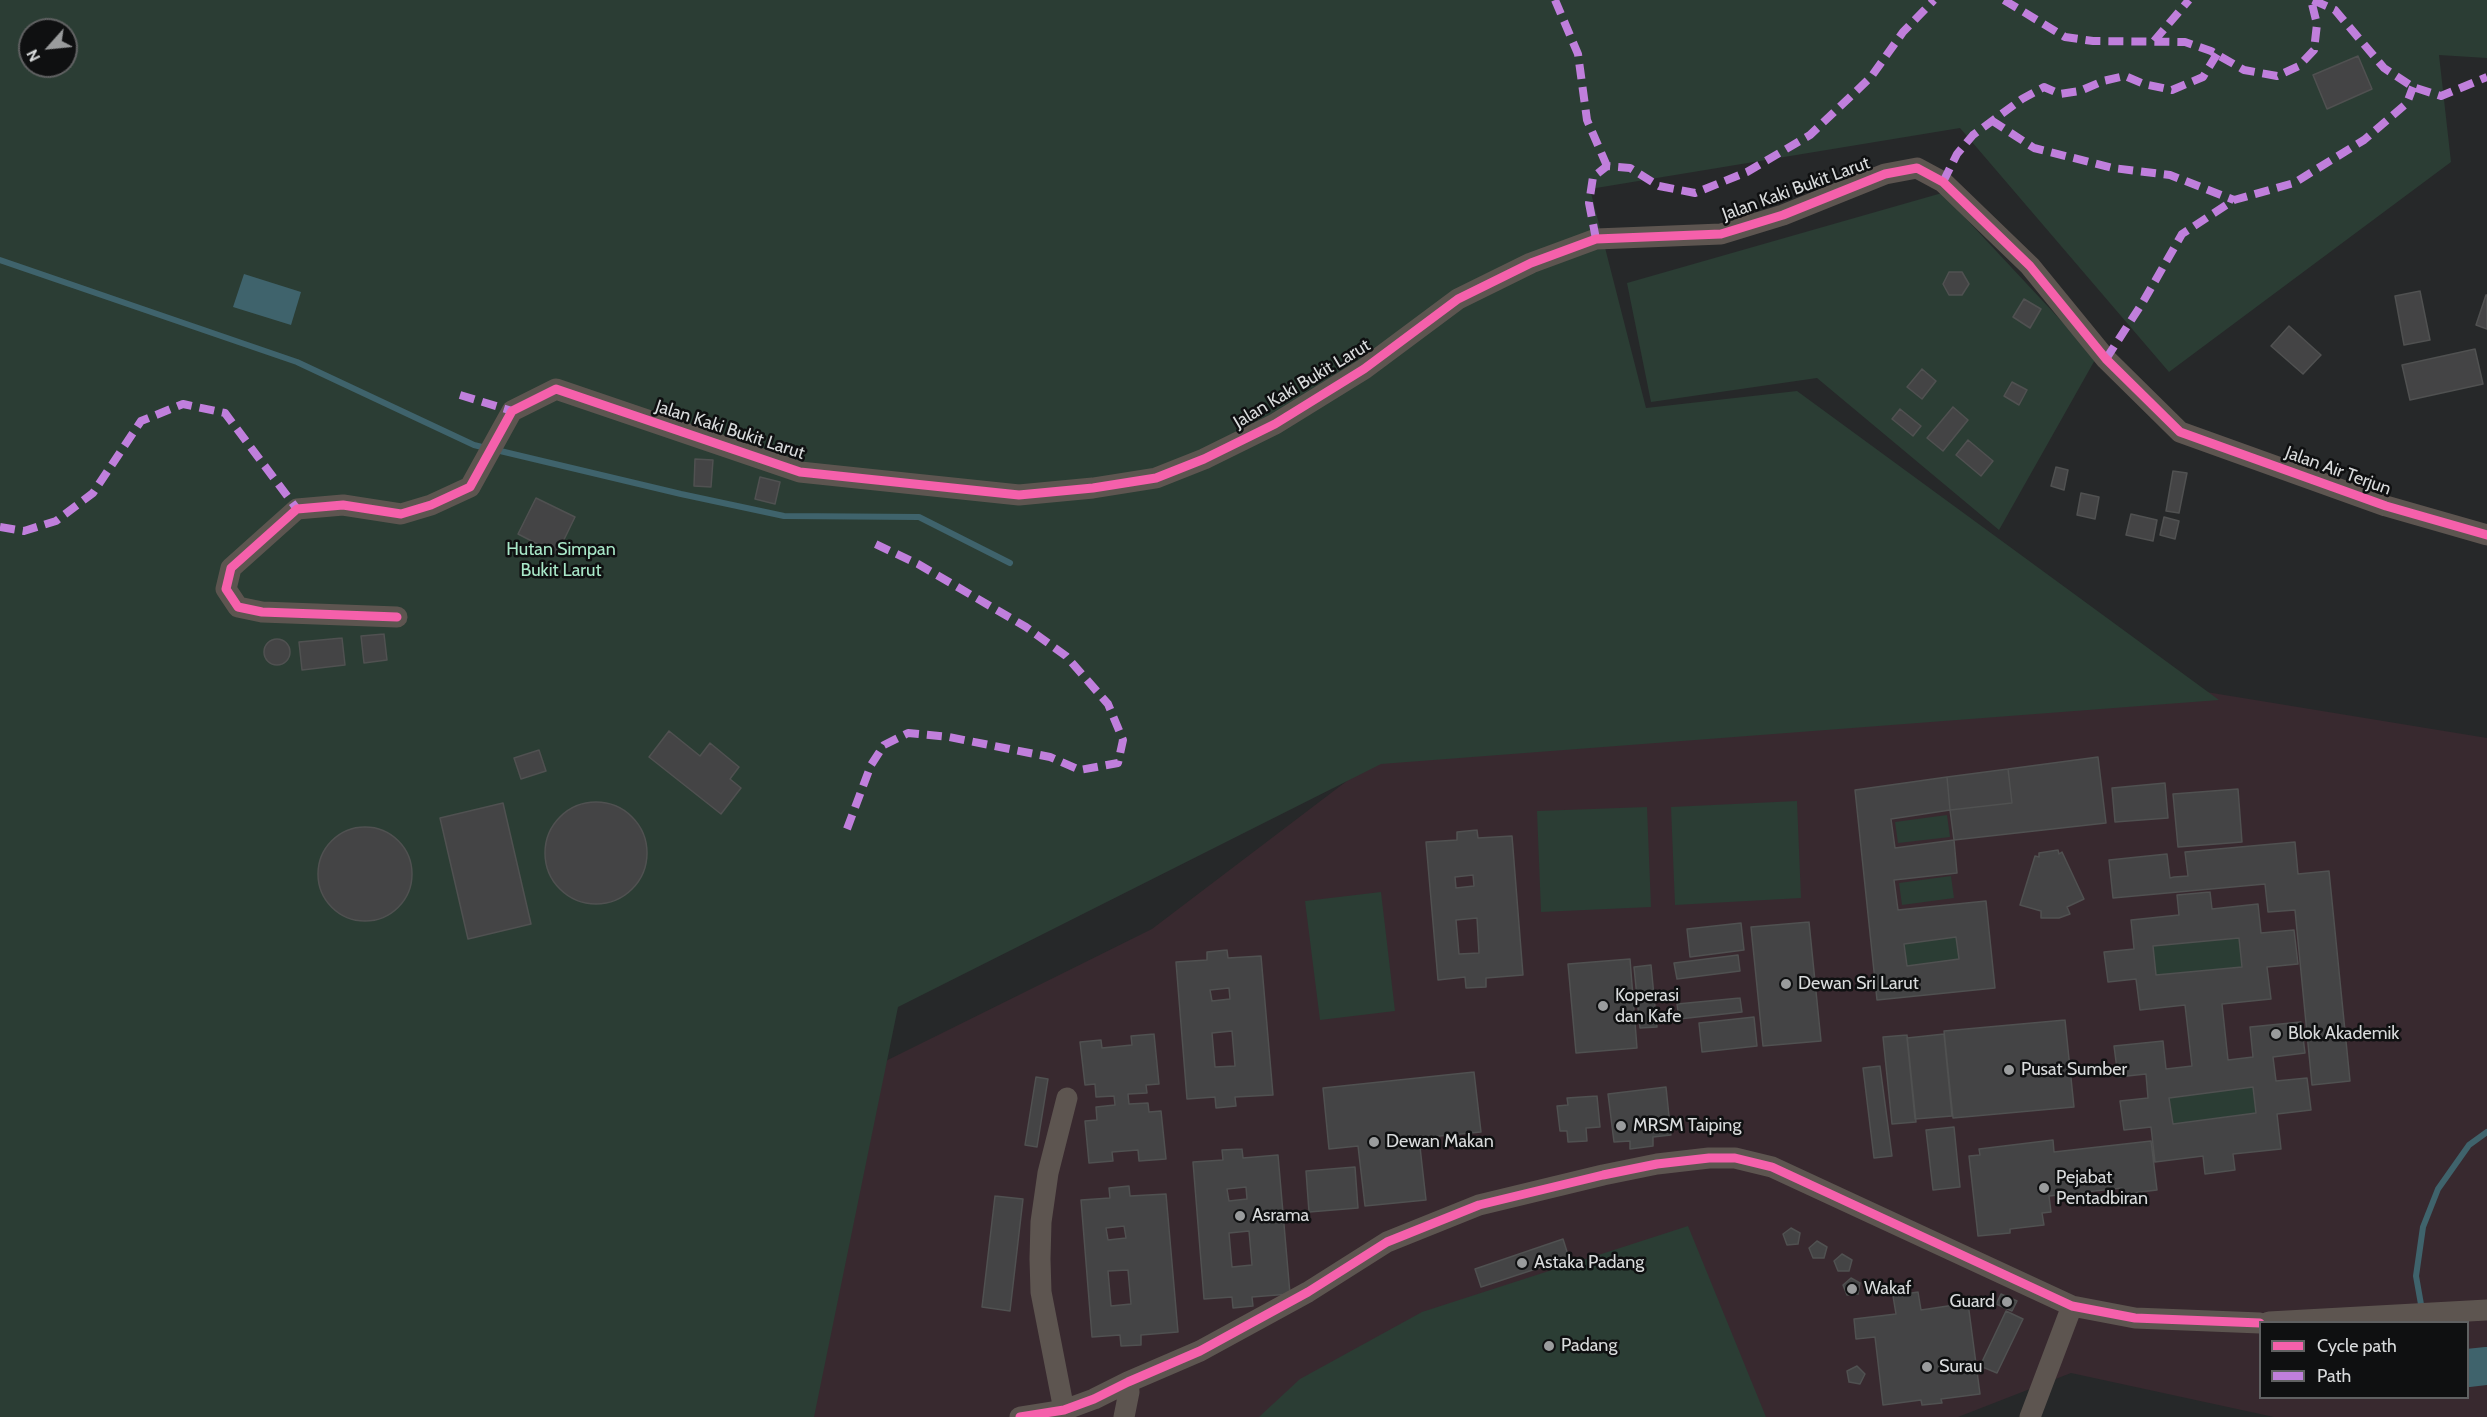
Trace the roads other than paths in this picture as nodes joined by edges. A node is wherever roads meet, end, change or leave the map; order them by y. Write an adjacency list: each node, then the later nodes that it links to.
1 (2180, 432): 2 (street, Jalan Air Terjun); 3 (street, Jalan Kaki Bukit Larut)
2 (2487, 535)
3 (397, 617)
4 (1067, 1098): 10 (street)
5 (2072, 1306): 8 (street); 9 (street); 13 (street)
6 (2487, 1310): 7 (street)
7 (2301, 1321)
8 (2259, 1323)
9 (1128, 1382): 10 (street); 12 (street)
10 (1064, 1410): 11 (street)
11 (1020, 1417)
12 (1124, 1417)
13 (2030, 1417)

